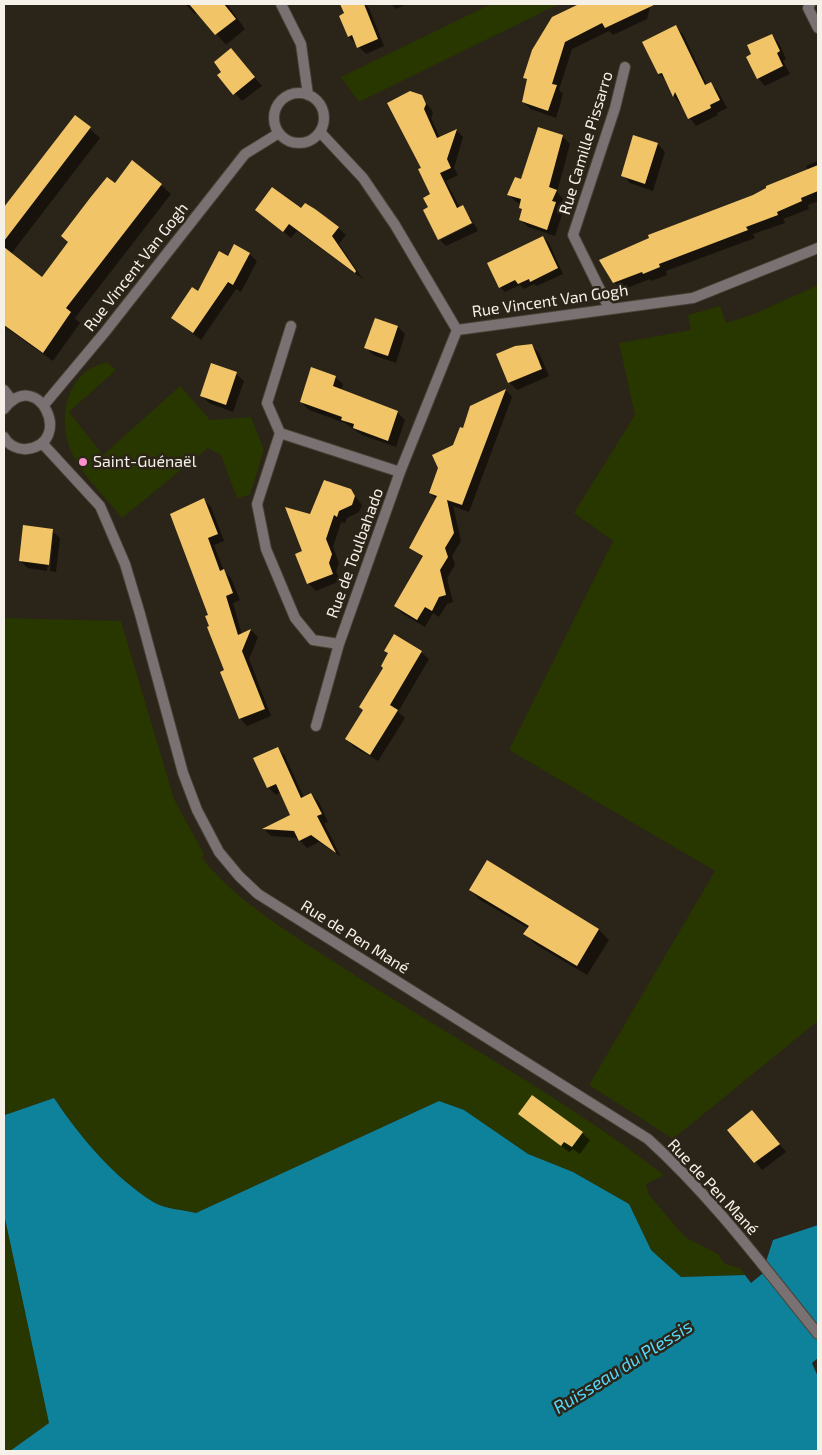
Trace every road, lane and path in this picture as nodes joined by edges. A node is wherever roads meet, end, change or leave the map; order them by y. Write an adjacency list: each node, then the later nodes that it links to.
1 (281, 4): 5 (street)
2 (810, 4): 3 (street)
3 (818, 28)
4 (625, 68): 9 (street, Rue Camille Pissarro)
5 (308, 95): 6 (street); 7 (street)
6 (320, 132): 7 (street); 11 (street, Rue Vincent Van Gogh)
7 (279, 133): 14 (street, Rue Vincent Van Gogh)
8 (818, 248): 9 (street, Rue Vincent Van Gogh)
9 (609, 308): 11 (street, Rue Vincent Van Gogh)
10 (292, 326): 16 (street)
11 (457, 330): 19 (street, Rue de Toulbahado)
12 (4, 390): 13 (street)
13 (11, 400): 14 (street); 15 (street)
14 (44, 405): 18 (street)
15 (4, 409)
16 (280, 434): 19 (street, Rue de Toulbahado); 20 (street, Rue de Toulbahado)
17 (4, 437): 18 (street)
18 (42, 443): 22 (street, Rue de Pen Mané)
19 (400, 472): 20 (street, Rue de Toulbahado)
20 (339, 644): 21 (street, Rue de Toulbahado)
21 (316, 726)
22 (818, 1334)

